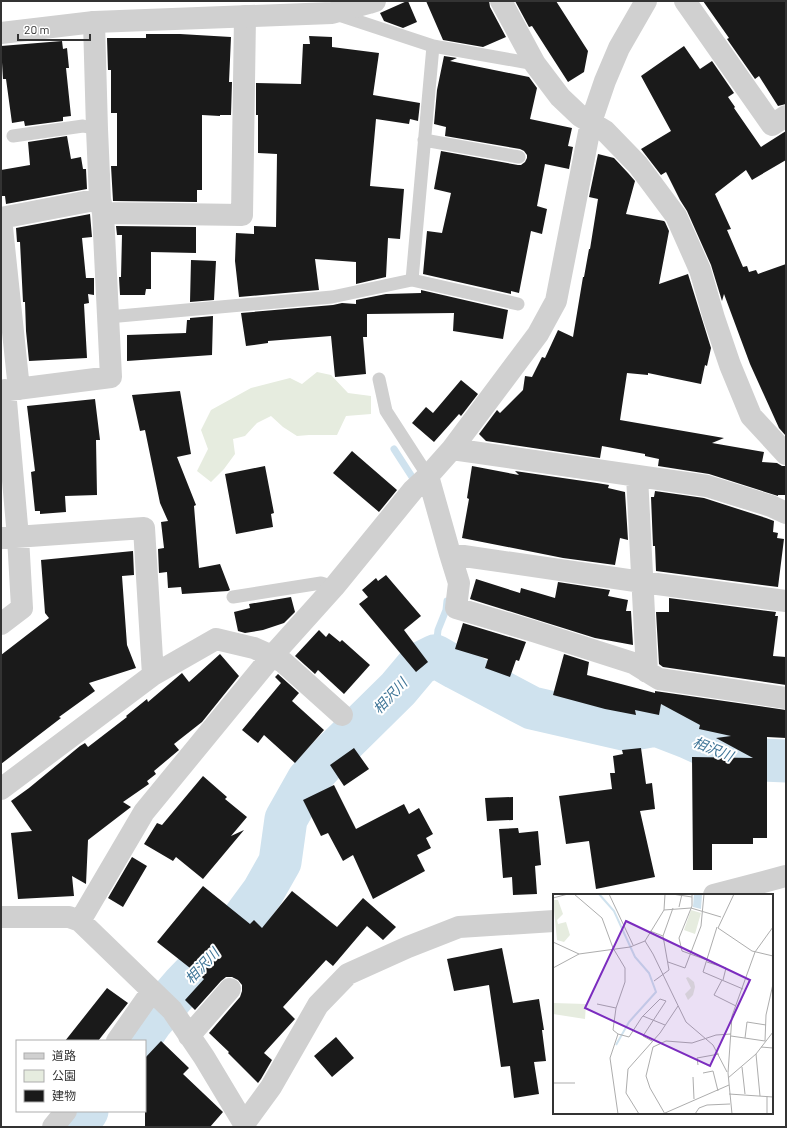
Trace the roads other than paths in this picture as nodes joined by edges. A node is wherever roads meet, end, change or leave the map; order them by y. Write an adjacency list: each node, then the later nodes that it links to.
1 (375, 1): 5 (street)
2 (501, 1): 10 (street)
3 (646, 1): 12 (street)
4 (684, 1): 11 (street)
5 (332, 13): 6 (street); 9 (lane)
6 (245, 16): 7 (street); 17 (street)
7 (94, 22): 8 (street); 13 (street)
8 (1, 33)
9 (433, 46): 10 (lane); 15 (lane)
10 (535, 64): 12 (street)
11 (786, 116)
12 (591, 122): 23 (street); 24 (street)
13 (97, 129): 14 (lane); 17 (street)
14 (13, 136)
15 (424, 140): 16 (lane); 18 (lane)
16 (519, 157)
17 (102, 206): 20 (street); 22 (street)
18 (412, 280): 19 (lane); 20 (lane)
19 (518, 304)
20 (108, 317): 22 (street)
21 (379, 379): 26 (lane)
22 (8, 390): 28 (street)
23 (452, 449): 25 (street); 26 (street)
24 (786, 454)
25 (636, 476): 27 (street); 30 (street)
26 (420, 483): 29 (street); 31 (street)
27 (781, 508)
28 (9, 538): 34 (street); 37 (street)
29 (450, 554): 30 (street); 36 (street)
30 (642, 582): 33 (street); 36 (street)
31 (334, 587): 32 (lane); 35 (street)
32 (233, 597)
33 (786, 601)
34 (1, 624)
35 (272, 656): 37 (street); 39 (street); 44 (street)
36 (647, 672): 38 (street)
37 (153, 675): 40 (street)
38 (786, 698)
39 (342, 715)
40 (1, 788)
41 (786, 876): 42 (street)
42 (718, 894)
43 (1, 917): 44 (street)
44 (80, 921): 47 (street)
45 (553, 921): 51 (street)
46 (230, 989): 48 (street)
47 (161, 1000): 48 (street); 49 (street)
48 (189, 1036): 51 (street)
49 (117, 1040)
50 (65, 1112): 52 (street)
51 (245, 1126)
52 (53, 1127)

